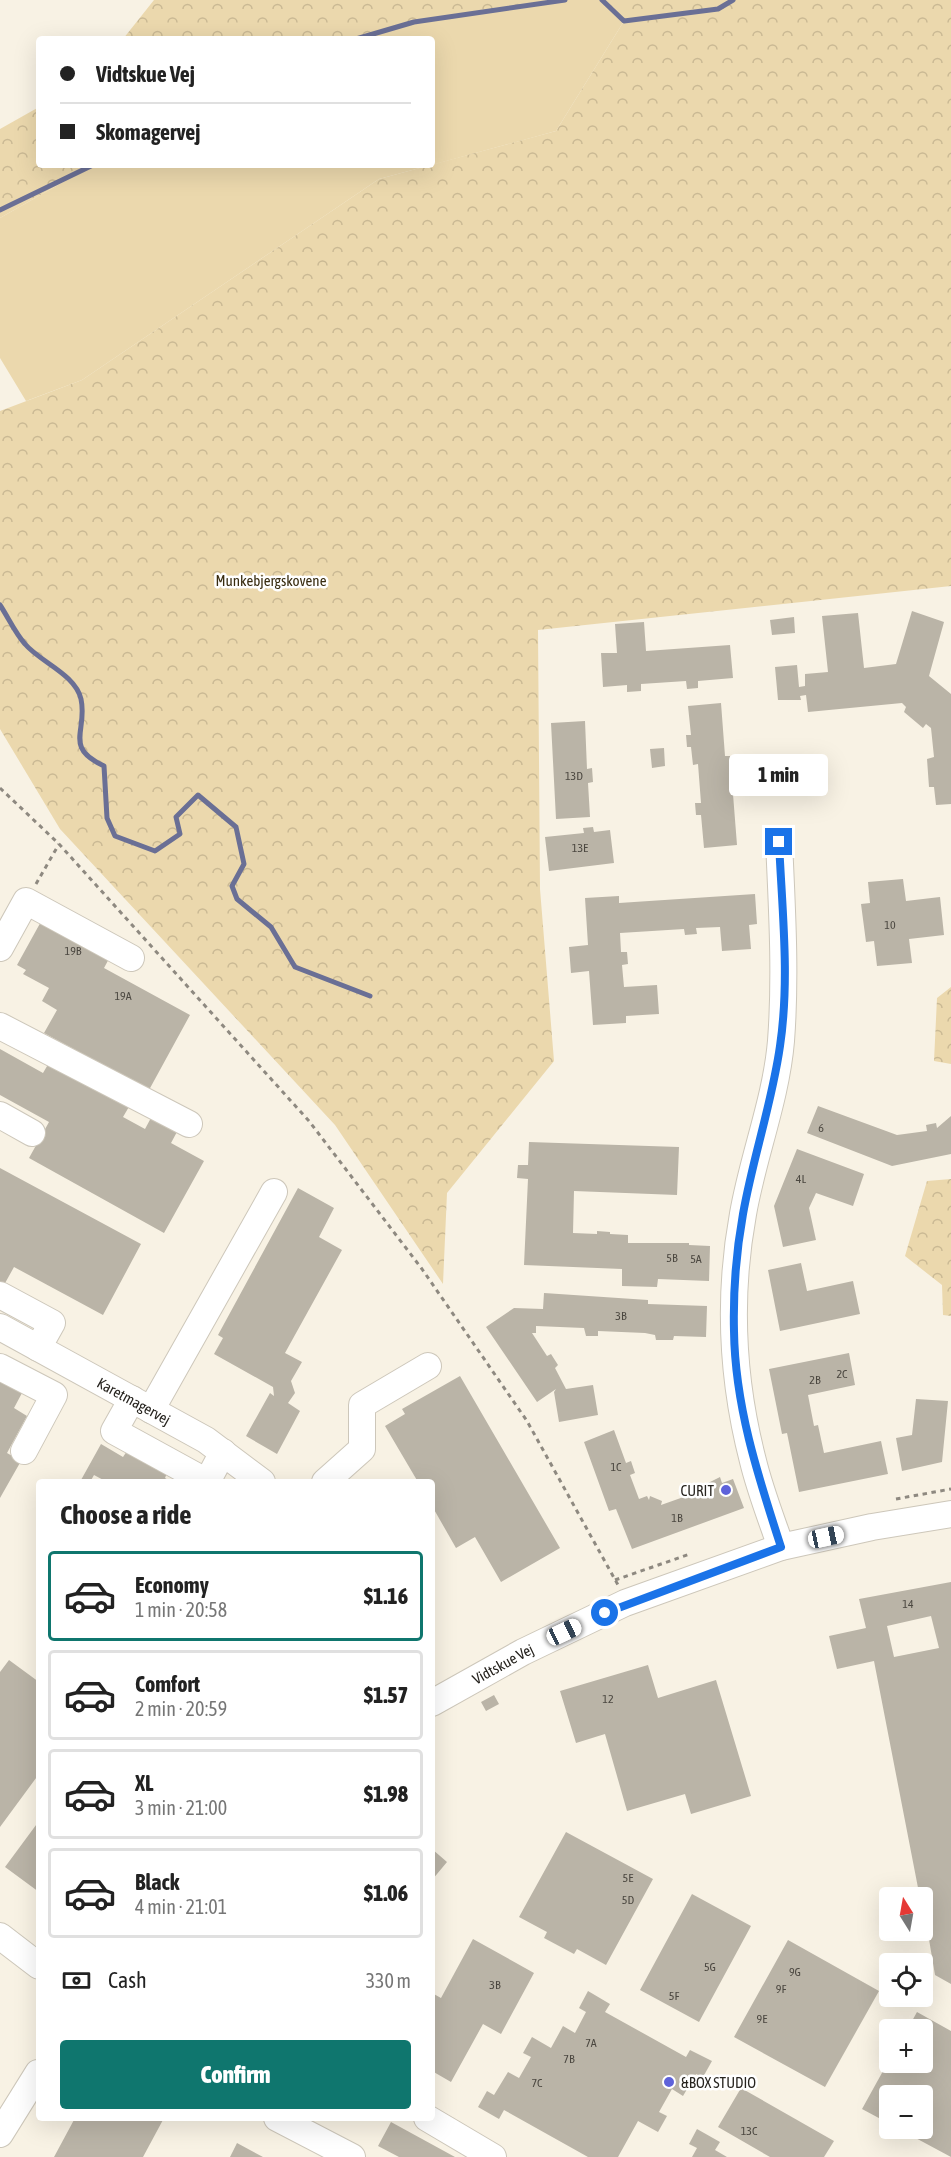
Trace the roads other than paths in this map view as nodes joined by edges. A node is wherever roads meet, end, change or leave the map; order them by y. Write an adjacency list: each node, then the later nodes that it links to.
1 (779, 842): 22 (street)
2 (0, 948): 3 (street)
3 (130, 958)
4 (0, 1026): 6 (street)
5 (0, 1115): 7 (street)
6 (189, 1124)
7 (32, 1133)
8 (274, 1192): 14 (street)
9 (0, 1294): 11 (street)
10 (0, 1327): 11 (street, Karetmagervej)
11 (38, 1348): 14 (street, Karetmagervej)
12 (0, 1366): 15 (street)
13 (428, 1366): 20 (street)
14 (142, 1405): 16 (street, Karetmagervej); 17 (street)
15 (24, 1450)
16 (223, 1452): 18 (street); 19 (street, Karetmagervej)
17 (202, 1479)
18 (209, 1479)
19 (257, 1479)
20 (328, 1479)
21 (951, 1514): 22 (street, Vidtskue Vej)
22 (781, 1547): 23 (street, Vidtskue Vej)
23 (435, 1694)
24 (0, 1936): 25 (street)
25 (36, 1964)
26 (36, 2074): 28 (street)
27 (36, 2075): 31 (street)
28 (0, 2118)
29 (283, 2121): 32 (street)
30 (432, 2121): 33 (street)
31 (0, 2134)
32 (352, 2157)
33 (493, 2157)

